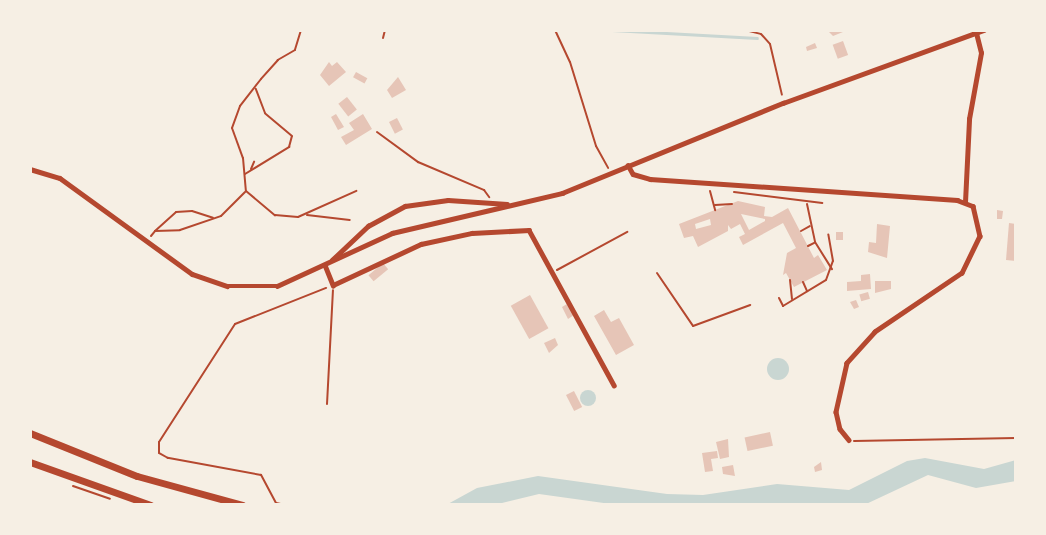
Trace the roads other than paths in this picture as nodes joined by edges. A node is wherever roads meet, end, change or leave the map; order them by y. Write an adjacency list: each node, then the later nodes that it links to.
1 (984, 30): 2 (street)
2 (976, 33): 3 (street); 5 (street)
3 (628, 165): 5 (street); 6 (street)
4 (30, 169): 7 (street)
5 (965, 202): 10 (street)
6 (515, 205): 7 (street); 7 (street)
7 (326, 265): 8 (street)
8 (614, 385)
9 (30, 433): 13 (main road)
10 (849, 440)
11 (30, 462): 12 (main road)
12 (151, 505)
13 (242, 505)

